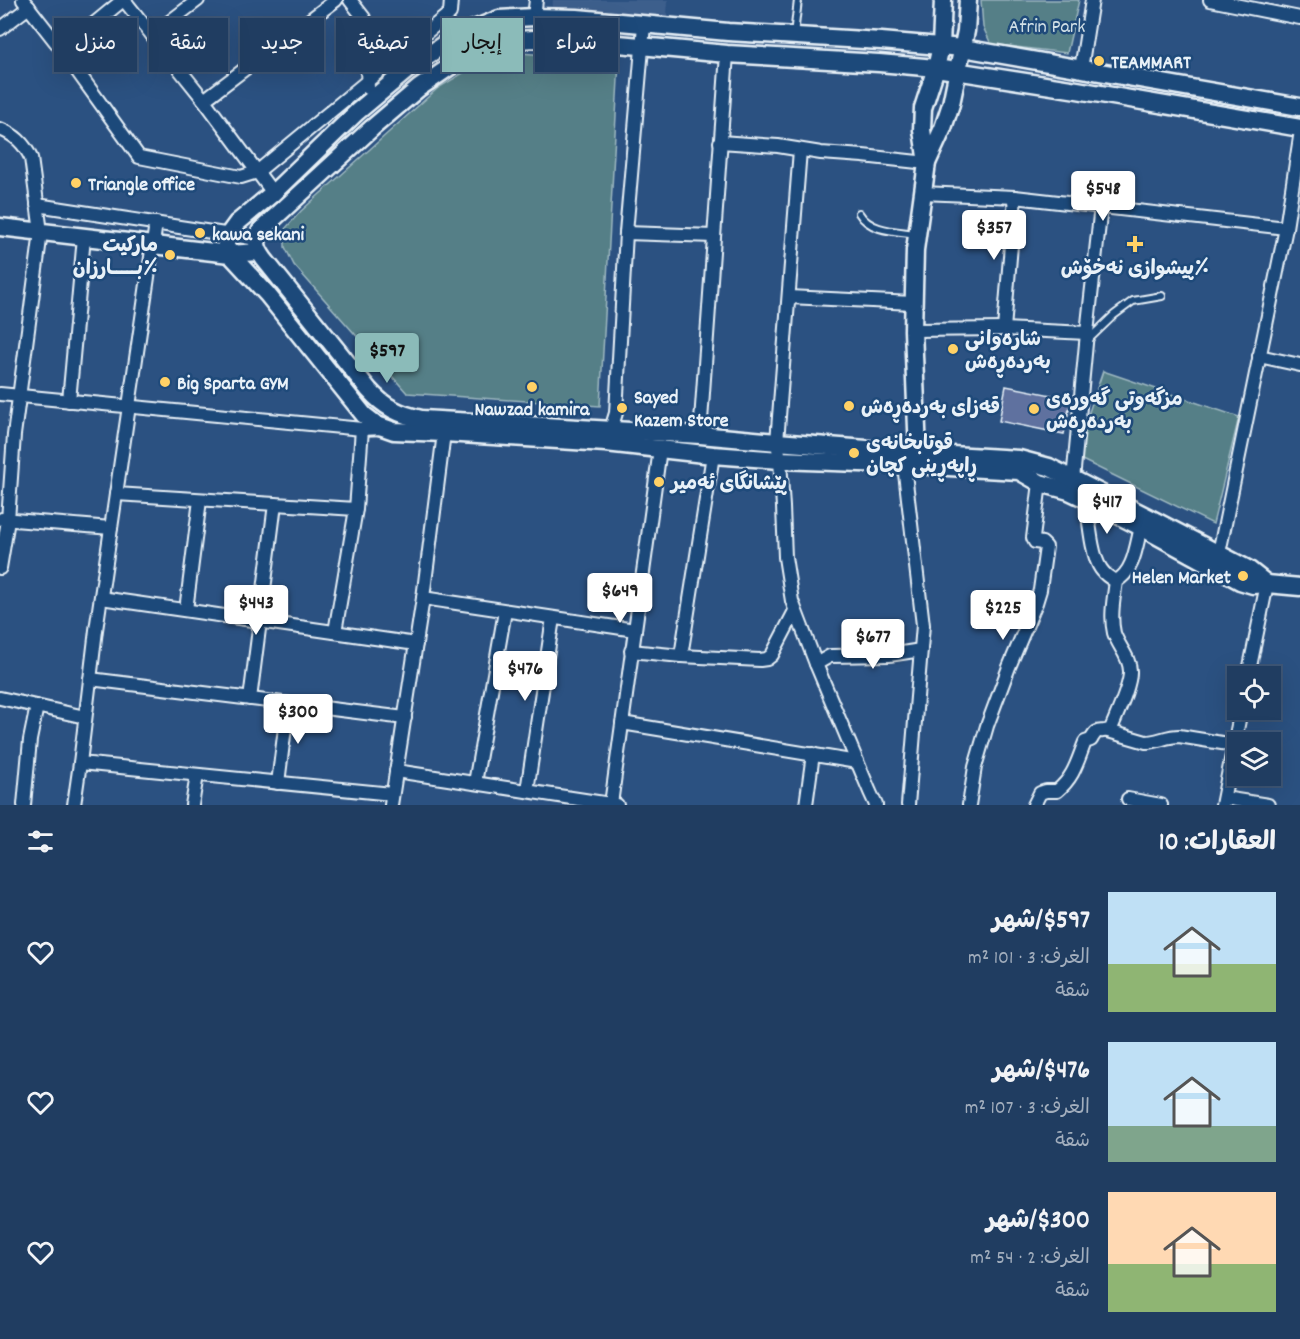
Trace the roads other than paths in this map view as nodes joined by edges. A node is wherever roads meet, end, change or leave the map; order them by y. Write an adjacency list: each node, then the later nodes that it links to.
1 (124, 0): 15 (street); 21 (street)
2 (198, 0): 16 (street)
3 (336, 0): 35 (street)
4 (350, 0): 17 (street)
5 (365, 0): 17 (street)
6 (451, 0): 34 (street)
7 (536, 0): 14 (street)
8 (798, 0): 22 (lane)
9 (944, 0): 24 (main road)
10 (968, 0): 26 (main road)
11 (1092, 0): 29 (street)
12 (1210, 0): 18 (street)
13 (26, 4): 20 (street); 23 (street)
14 (534, 17): 19 (main road); 36 (main road)
15 (102, 18)
16 (174, 18)
17 (364, 18)
18 (1300, 18)
19 (644, 25): 22 (main road); 25 (street)
20 (0, 29)
21 (149, 31)
22 (794, 35): 24 (main road)
23 (54, 40)
24 (940, 46): 26 (main road); 28 (main road)
25 (642, 47): 27 (main road); 55 (street); 61 (main road)
26 (963, 48): 29 (main road); 33 (main road)
27 (727, 54): 28 (main road); 41 (street)
28 (936, 68): 33 (main road); 43 (main road)
29 (1081, 69): 37 (main road)
30 (78, 72): 44 (street)
31 (182, 72): 35 (street)
32 (367, 72): 34 (street)
33 (958, 72): 38 (main road); 43 (main road)
34 (368, 82): 36 (street); 44 (street)
35 (204, 100): 44 (street)
36 (370, 101): 45 (main road)
37 (1300, 107)
38 (1300, 128)
39 (0, 129): 48 (street)
40 (1300, 137): 53 (street)
41 (720, 142): 42 (street); 59 (street)
42 (800, 150): 43 (street); 64 (street)
43 (927, 163): 46 (main road)
44 (257, 172): 45 (street)
45 (273, 193): 56 (main road)
46 (922, 193): 47 (street); 57 (main road)
47 (1015, 197): 49 (street); 66 (street)
48 (37, 206): 51 (street); 54 (street)
49 (1101, 206): 53 (street); 68 (street)
50 (859, 213): 57 (lane)
51 (156, 223): 56 (street); 60 (street)
52 (0, 227): 54 (main road)
53 (1286, 228): 69 (street)
54 (41, 232): 58 (main road); 72 (street)
55 (626, 233): 59 (street); 77 (street)
56 (228, 234): 61 (street); 62 (main road)
57 (918, 234): 65 (main road)
58 (84, 237): 60 (main road); 73 (street)
59 (714, 237): 79 (street)
60 (153, 245): 62 (main road); 74 (street)
61 (258, 245): 62 (main road); 77 (main road)
62 (230, 254): 76 (main road)
63 (1162, 296): 68 (lane)
64 (789, 297): 65 (street); 80 (street)
65 (913, 303): 67 (main road)
66 (1004, 329): 67 (street); 68 (street)
67 (913, 330): 82 (main road)
68 (1086, 338): 86 (street)
69 (1259, 356): 70 (street); 96 (street)
70 (1300, 365)
71 (0, 394): 72 (street)
72 (20, 396): 73 (street); 93 (street)
73 (69, 401): 74 (street)
74 (129, 407): 75 (street); 88 (street)
75 (362, 429): 76 (street); 92 (street)
76 (384, 429): 78 (main road)
77 (611, 429): 79 (main road)
78 (444, 433): 81 (main road); 102 (street)
79 (700, 435): 80 (main road)
80 (777, 442): 82 (main road); 84 (street)
81 (660, 448): 83 (main road); 108 (street)
82 (918, 453): 86 (main road)
83 (713, 455): 84 (main road); 113 (street)
84 (780, 460): 85 (main road); 105 (street)
85 (904, 465): 87 (main road); 111 (street)
86 (1073, 480): 96 (main road)
87 (1040, 483): 89 (main road); 145 (street)
88 (116, 494): 90 (street); 95 (street)
89 (1086, 499): 94 (main road); 98 (street)
90 (200, 500): 91 (street); 103 (street)
91 (275, 504): 92 (street); 107 (street)
92 (356, 509): 109 (street)
93 (4, 520): 95 (street); 97 (street)
94 (1141, 527): 98 (street); 99 (main road)
95 (111, 528): 101 (street)
96 (1219, 553): 99 (main road)
97 (0, 568)
98 (1116, 581): 124 (street)
99 (1267, 584): 100 (main road); 115 (street)
100 (1300, 587)
101 (101, 598): 103 (street); 116 (street)
102 (423, 598): 104 (street); 110 (street)
103 (186, 610): 107 (street)
104 (505, 611): 106 (street); 133 (street)
105 (795, 611): 113 (street); 114 (street)
106 (553, 618): 108 (street); 134 (street)
107 (259, 621): 109 (street); 118 (street)
108 (634, 630): 112 (street)
109 (335, 632): 110 (street)
110 (416, 644): 122 (street)
111 (921, 650): 114 (street); 144 (street)
112 (632, 651): 113 (street); 123 (street)
113 (681, 656)
114 (816, 664): 127 (street)
115 (1250, 666)
116 (90, 679): 118 (street); 121 (street)
117 (0, 698): 120 (street)
118 (250, 699): 119 (street)
119 (288, 704): 122 (street); 132 (street)
120 (37, 706): 121 (street); 139 (street)
121 (86, 717): 128 (street)
122 (405, 718): 129 (street)
123 (622, 723): 126 (street); 138 (street)
124 (1108, 731): 125 (street); 146 (street)
125 (1227, 744)
126 (813, 754): 127 (street); 142 (street)
127 (857, 762): 143 (street)
128 (80, 763): 130 (street); 140 (street)
129 (396, 771): 133 (street); 136 (street)
130 (197, 775): 132 (street); 141 (street)
131 (1227, 781): 137 (street)
132 (278, 783): 136 (street)
133 (475, 783): 134 (street)
134 (527, 791): 138 (street)
135 (1128, 799): 147 (street)
136 (392, 800)
137 (1223, 802): 148 (street)
138 (606, 804)
139 (24, 805)
140 (74, 805)
141 (192, 805)
142 (806, 805)
143 (876, 805)
144 (908, 805)
145 (969, 805)
146 (1034, 805)
147 (1161, 805)
148 (1268, 805)

